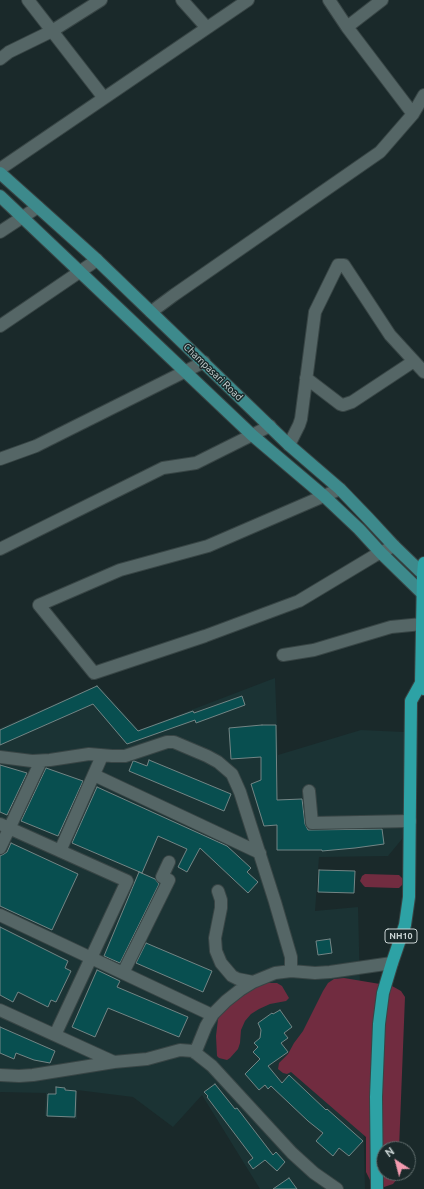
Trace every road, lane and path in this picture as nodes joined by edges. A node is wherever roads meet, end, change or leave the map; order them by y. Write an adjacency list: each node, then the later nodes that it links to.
1 (28, 0): 9 (street)
2 (101, 0): 9 (street)
3 (182, 0): 8 (street)
4 (248, 0): 8 (street)
5 (329, 0): 7 (street)
6 (382, 0): 7 (street)
7 (347, 27): 13 (street)
8 (206, 28): 12 (street)
9 (52, 31): 10 (street); 12 (street)
10 (0, 59)
11 (424, 95): 13 (street)
12 (104, 98): 14 (street)
13 (413, 114): 22 (street)
14 (0, 169)
15 (0, 173): 17 (main road, Champasari Road)
16 (0, 196): 18 (main road, Champasari Road)
17 (38, 207): 18 (street); 20 (main road, Champasari Road)
18 (22, 217): 19 (street); 21 (main road, Champasari Road)
19 (0, 232)
20 (97, 260): 21 (street); 22 (main road, Champasari Road)
21 (80, 272): 23 (street); 26 (main road, Champasari Road)
22 (151, 312): 25 (main road, Champasari Road)
23 (0, 326)
24 (414, 361): 27 (street); 28 (street); 28 (street)
25 (204, 362): 26 (street); 29 (main road, Champasari Road)
26 (185, 372): 30 (main road, Champasari Road); 32 (street)
27 (424, 372)
28 (306, 378): 31 (street)
29 (270, 426): 30 (street); 31 (main road, Champasari Road)
30 (252, 435): 34 (main road, Champasari Road); 36 (street)
31 (289, 445): 33 (main road, Champasari Road)
32 (0, 459)
33 (340, 489): 34 (street); 35 (main road, Champasari Road)
34 (324, 496): 37 (main road, Champasari Road); 37 (street)
35 (394, 546): 37 (street); 38 (main road, Champasari Road)
36 (0, 549)
37 (381, 553): 39 (main road, Champasari Road)
38 (424, 570): 39 (highway, NH10)
39 (423, 595): 40 (highway, NH10)
40 (422, 624): 41 (street); 42 (highway, NH10)
41 (283, 655)
42 (423, 686): 48 (highway, NH10)
43 (102, 756): 45 (street); 46 (street); 52 (street)
44 (0, 757): 45 (street)
45 (41, 761): 49 (street)
46 (94, 775): 51 (street); 52 (street)
47 (309, 791): 48 (street)
48 (410, 821): 57 (highway, NH10)
49 (5, 826): 50 (street); 51 (street)
50 (0, 848)
51 (60, 851): 56 (street)
52 (260, 853): 58 (street)
53 (169, 862): 59 (street)
54 (218, 891): 60 (street)
55 (0, 915): 56 (street)
56 (91, 958): 59 (street); 63 (street)
57 (392, 963): 58 (street); 68 (highway, NH10)
58 (290, 970): 60 (street)
59 (123, 973): 62 (street)
60 (253, 982): 62 (street)
61 (0, 1010): 63 (street)
62 (212, 1015): 64 (street)
63 (56, 1035): 65 (street)
64 (196, 1053): 65 (street); 67 (street)
65 (114, 1062): 66 (street)
66 (0, 1075)
67 (337, 1189)
68 (377, 1189)

